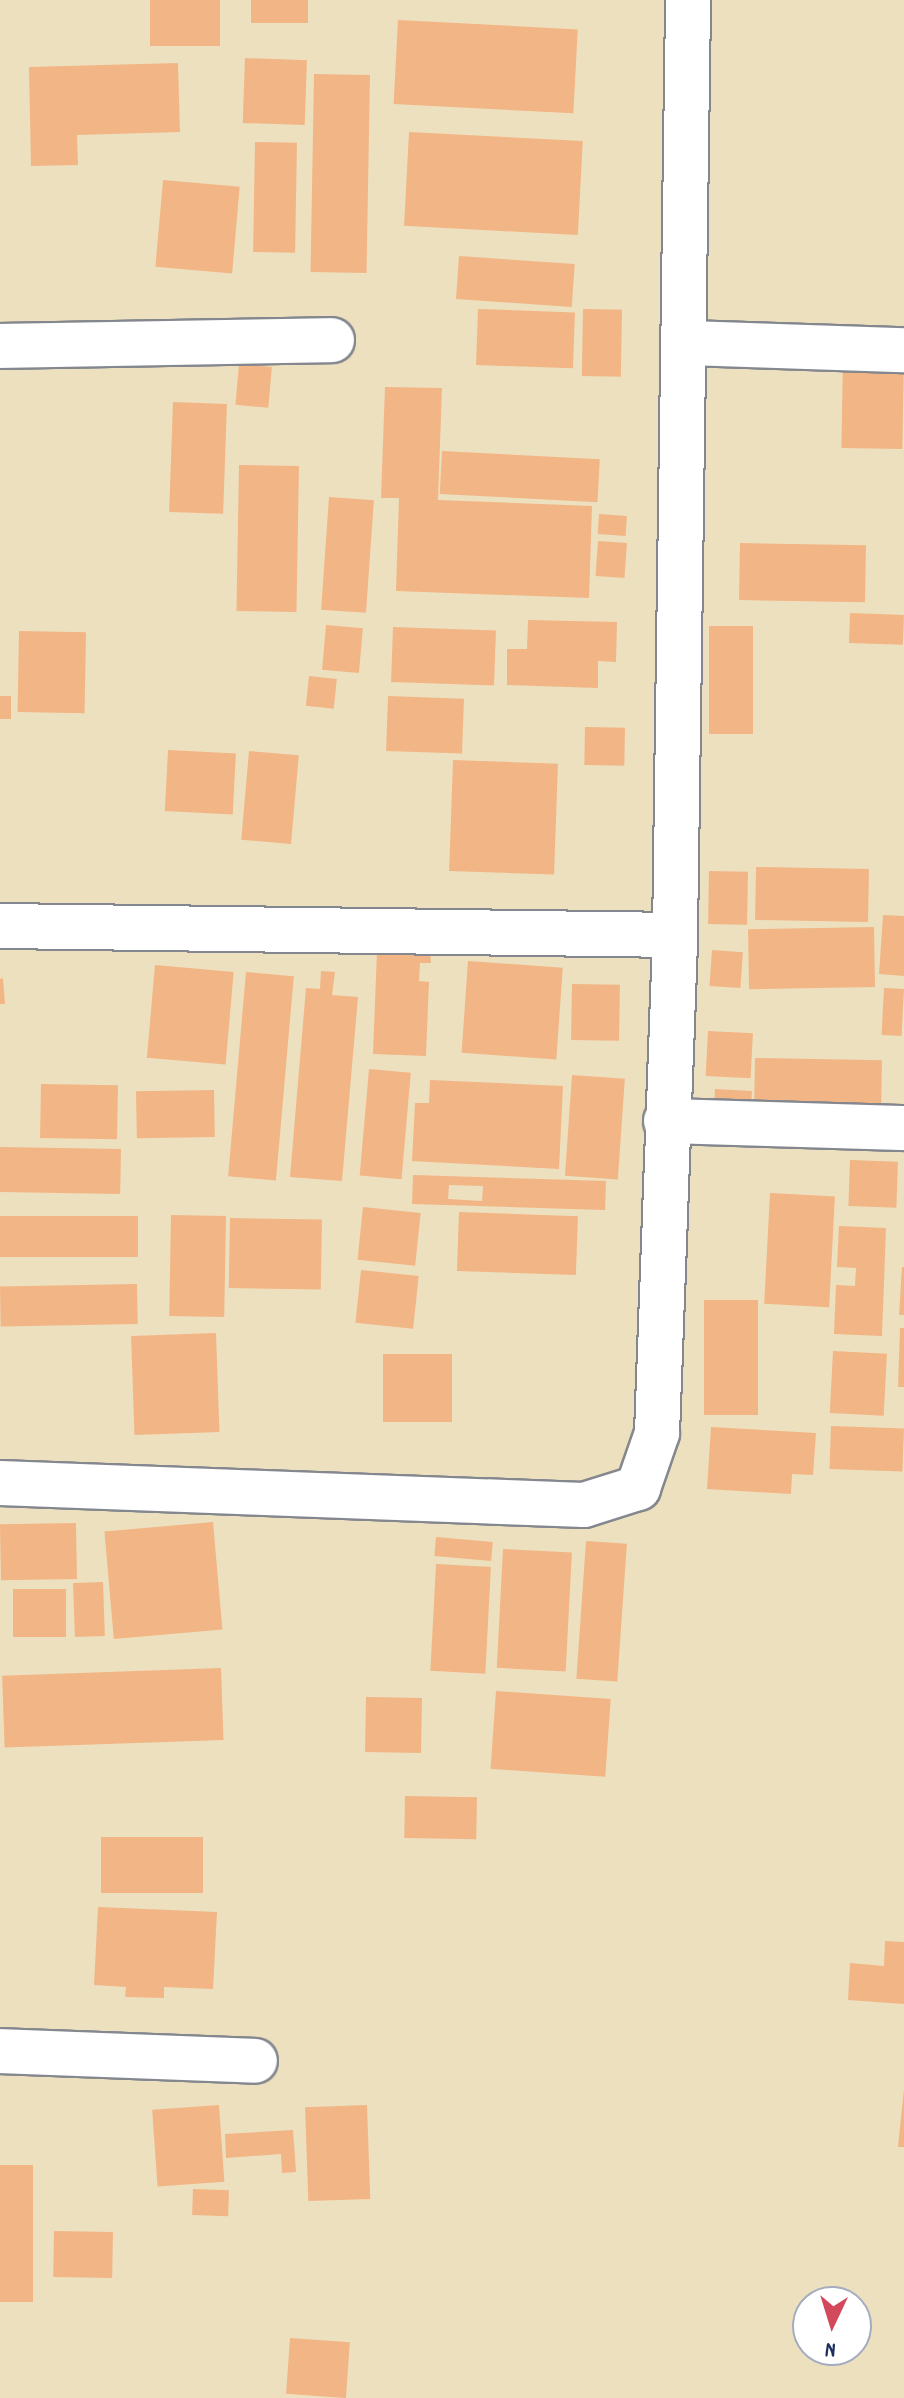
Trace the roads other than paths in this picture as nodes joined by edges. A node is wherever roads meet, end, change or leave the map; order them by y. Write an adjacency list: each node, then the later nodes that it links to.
1 (688, 0): 3 (street)
2 (332, 340): 4 (street)
3 (688, 343): 5 (street); 7 (street)
4 (0, 346)
5 (904, 350)
6 (0, 926): 7 (street)
7 (675, 935): 8 (street)
8 (666, 1121): 9 (street); 10 (street)
9 (904, 1128)
10 (0, 1483)
11 (0, 2051): 12 (street)
12 (255, 2061)

